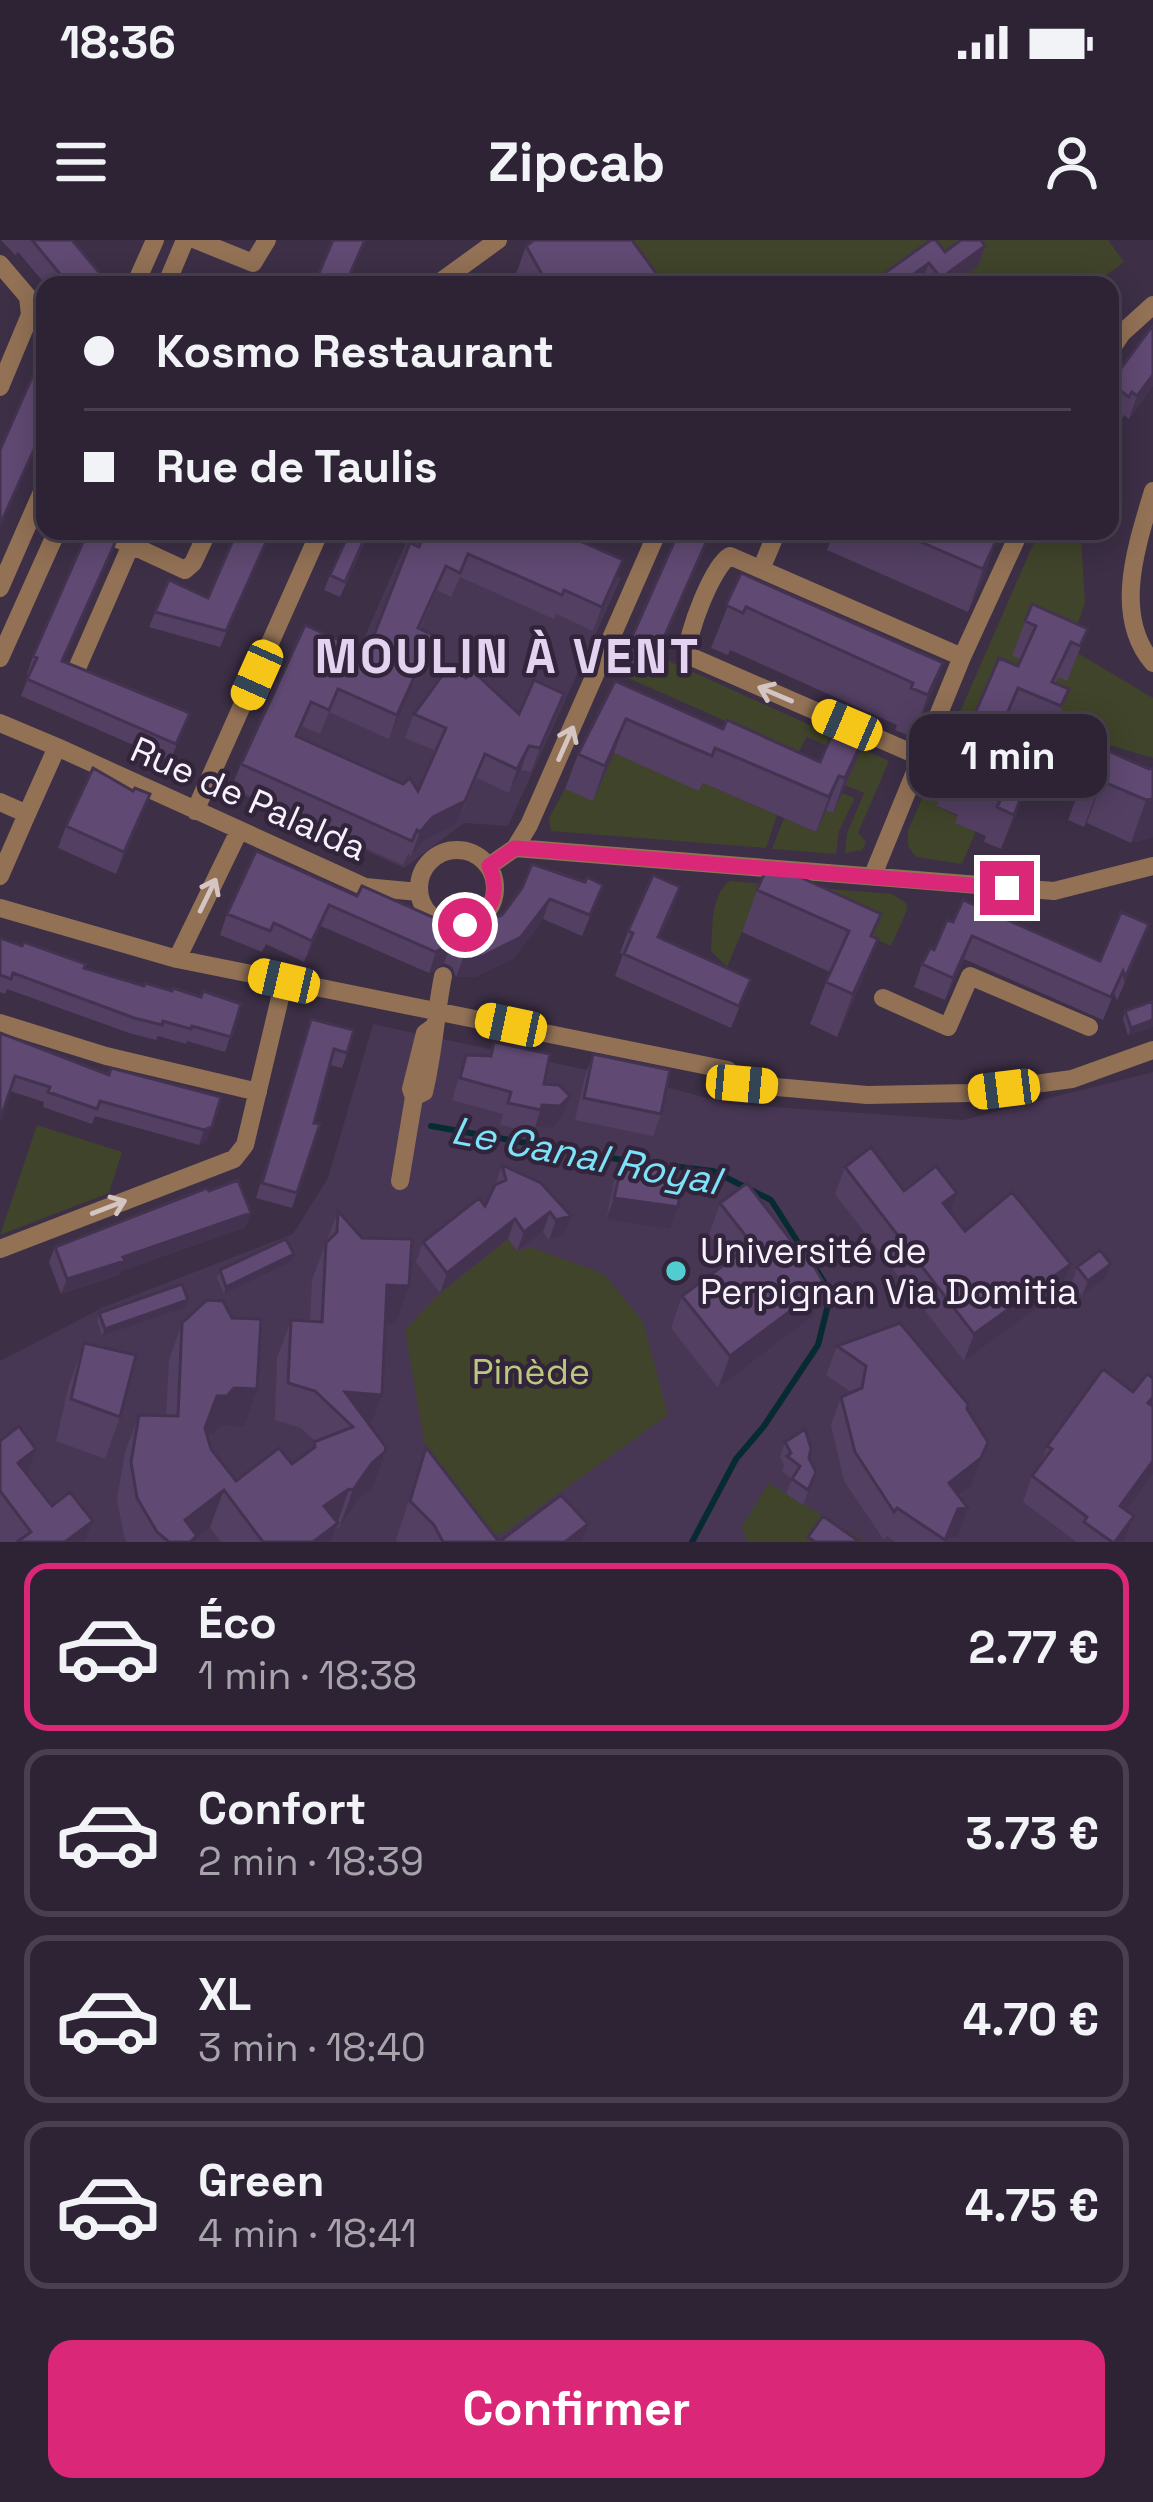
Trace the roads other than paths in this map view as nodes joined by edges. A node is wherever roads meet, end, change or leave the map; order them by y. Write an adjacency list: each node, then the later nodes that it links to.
1 (155, 240): 7 (street)
2 (185, 240): 8 (street)
3 (196, 240): 4 (street)
4 (267, 240)
5 (498, 240): 9 (street)
6 (0, 263): 12 (street)
7 (139, 276)
8 (170, 276)
9 (448, 276)
10 (1153, 305): 11 (street)
11 (1119, 338)
12 (0, 387)
13 (1153, 490): 29 (street)
14 (15, 495): 15 (street)
15 (36, 504)
16 (36, 516): 26 (street)
17 (53, 540): 28 (street)
18 (128, 540): 30 (street)
19 (132, 540): 20 (street)
20 (204, 540)
21 (316, 540): 35 (street)
22 (654, 540): 38 (street, one-way to 22)
23 (773, 540): 25 (street)
24 (1014, 540): 27 (street)
25 (762, 567): 27 (street); 33 (street, one-way to 25)
26 (0, 588)
27 (962, 656): 33 (street)
28 (0, 658)
29 (1153, 663)
30 (78, 666)
31 (0, 723): 32 (street, Rue de Palalda)
32 (57, 747): 35 (street, Rue de Palalda); 36 (street)
33 (921, 757): 41 (street)
34 (0, 802): 36 (street)
35 (195, 811): 37 (street, Rue de Palalda)
36 (27, 814): 42 (street)
37 (239, 831): 43 (street, Rue de Palalda); 47 (street, one-way to 37)
38 (515, 848): 39 (street); 41 (street)
39 (489, 866): 43 (street); 45 (street)
40 (1153, 866): 41 (street)
41 (872, 875)
42 (0, 877)
43 (419, 892): 45 (street)
44 (0, 908): 47 (street)
45 (452, 926): 46 (street)
46 (448, 948)
47 (177, 958): 49 (street)
48 (442, 976): 51 (street)
49 (284, 981): 51 (street); 55 (street)
50 (883, 998): 53 (street)
51 (434, 1018): 54 (street); 56 (street)
52 (0, 1023): 55 (street)
53 (1089, 1027)
54 (1153, 1050)
55 (258, 1092): 57 (street, one-way to 55)
56 (400, 1181)
57 (0, 1249)

